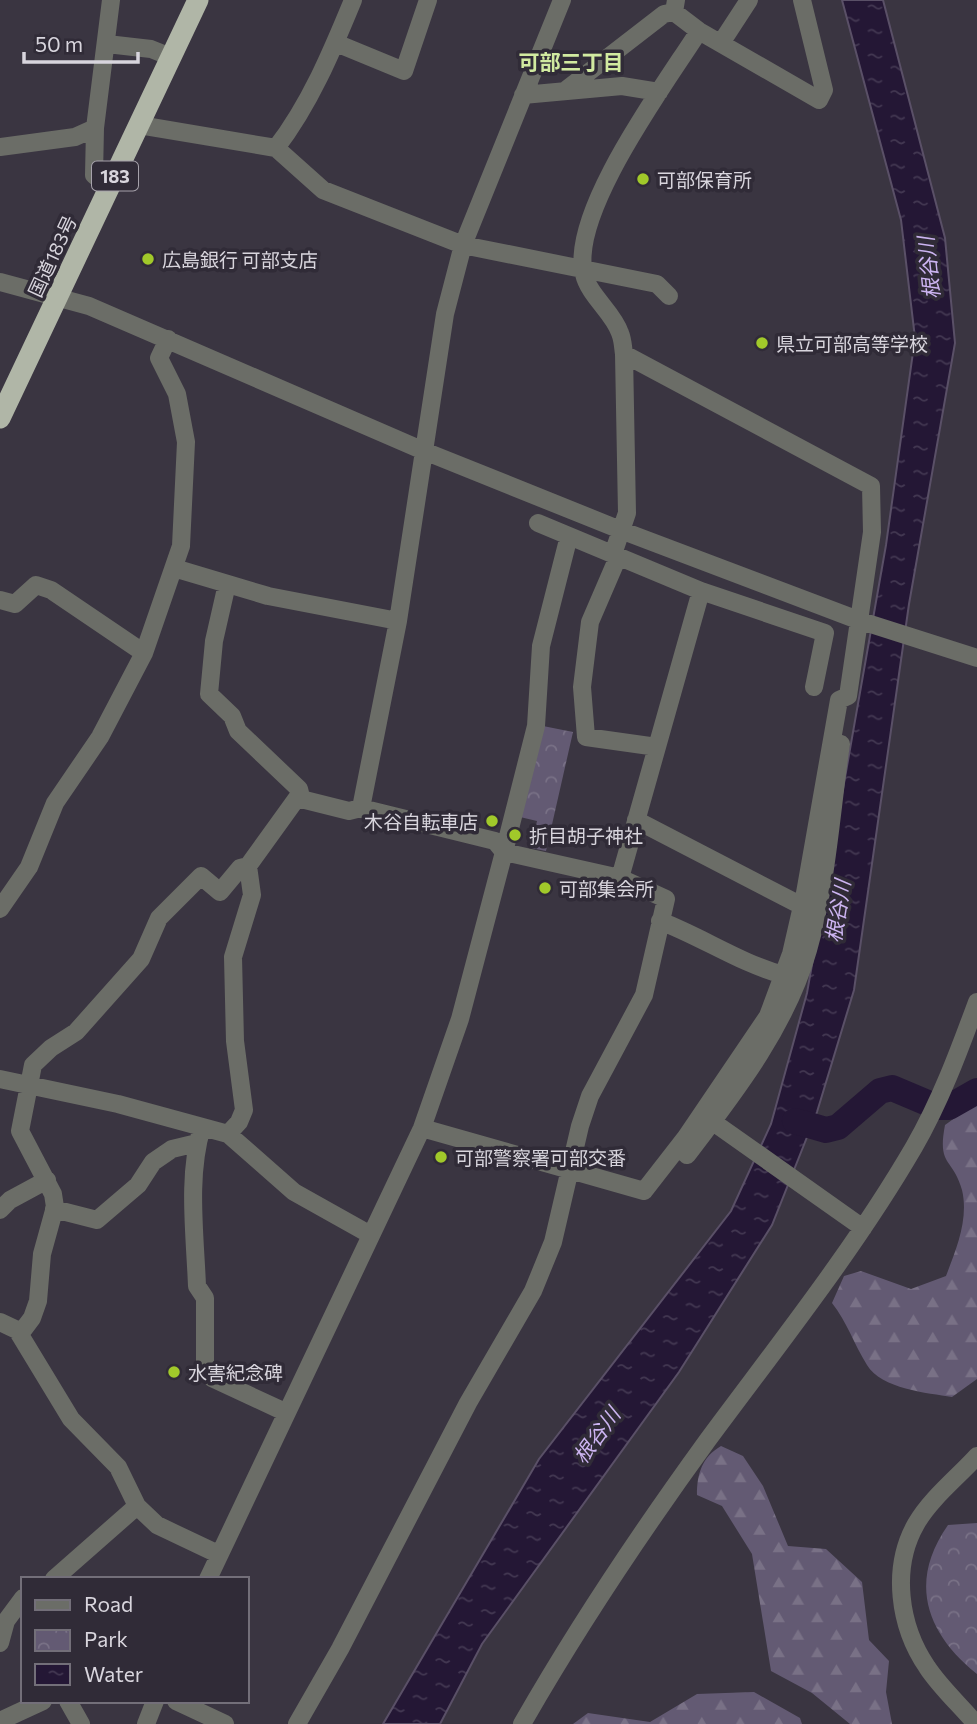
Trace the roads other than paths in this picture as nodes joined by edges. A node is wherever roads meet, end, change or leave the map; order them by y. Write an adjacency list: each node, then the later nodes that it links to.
1 (111, 0): 12 (street)
2 (198, 0): 13 (highway, 国道183号 / 183)
3 (353, 0): 10 (street)
4 (428, 0): 10 (street)
5 (749, 0): 11 (street)
6 (802, 0): 11 (street)
7 (555, 2): 16 (street)
8 (675, 6): 9 (street); 14 (street)
9 (699, 31): 11 (street); 15 (street)
10 (336, 43): 20 (street)
11 (721, 43)
12 (107, 44): 13 (street); 18 (street)
13 (172, 57): 17 (highway, 国道183号 / 183)
14 (566, 90): 15 (street); 16 (street)
15 (659, 92): 23 (street)
16 (523, 95): 22 (street)
17 (139, 125): 20 (street); 21 (highway, 国道183号 / 183)
18 (95, 128): 19 (street); 21 (street)
19 (0, 147)
20 (276, 148): 22 (street)
21 (109, 188): 25 (highway, 国道183号 / 183)
22 (463, 245): 23 (street); 30 (street)
23 (584, 268): 26 (street); 28 (street)
24 (0, 282): 25 (street)
25 (58, 296): 27 (street); 29 (highway, 国道183号 / 183)
26 (669, 296)
27 (168, 339): 30 (street); 35 (street)
28 (624, 354): 32 (street); 40 (street)
29 (0, 418)
30 (424, 451): 32 (street); 39 (street)
31 (538, 523): 33 (street)
32 (623, 531): 34 (street); 40 (street)
33 (569, 536): 34 (street); 49 (street)
34 (615, 555): 37 (street); 45 (street)
35 (174, 568): 36 (street); 41 (street)
36 (227, 584): 39 (street); 46 (street)
37 (701, 591): 43 (street); 45 (street)
38 (0, 600): 41 (street)
39 (398, 621): 47 (street)
40 (864, 622): 42 (street); 44 (street)
41 (144, 653): 53 (street)
42 (977, 658)
43 (814, 687)
44 (848, 696): 52 (street); 59 (street)
45 (657, 747): 48 (street)
46 (301, 797): 47 (street); 50 (street)
47 (361, 808): 49 (street)
48 (636, 820): 51 (street); 52 (street)
49 (504, 852): 51 (street); 60 (street)
50 (248, 866): 58 (street); 61 (street)
51 (620, 878): 54 (street)
52 (802, 906): 55 (street)
53 (0, 908)
54 (660, 921): 55 (street); 63 (street)
55 (783, 975): 65 (street)
56 (977, 1002): 68 (street)
57 (0, 1079): 58 (street)
58 (26, 1085): 62 (street); 64 (street)
59 (718, 1125): 65 (street); 68 (street)
60 (422, 1128): 63 (street); 69 (street)
61 (228, 1134): 62 (street); 69 (street)
62 (200, 1135): 66 (street); 72 (street)
63 (570, 1169): 65 (street); 88 (street)
64 (47, 1180): 66 (street); 67 (street)
65 (644, 1191)
66 (54, 1209): 71 (street)
67 (0, 1210)
68 (860, 1226): 89 (street)
69 (369, 1234): 72 (street)
70 (0, 1322): 71 (street)
71 (20, 1334): 74 (street)
72 (285, 1412): 75 (street)
73 (977, 1455): 90 (street)
74 (137, 1506): 75 (street); 76 (street)
75 (218, 1554): 77 (street)
76 (59, 1577)
77 (209, 1577)
78 (21, 1601): 79 (street)
79 (0, 1643)
80 (39, 1703): 84 (street)
81 (69, 1703): 85 (street)
82 (154, 1703): 86 (street)
83 (180, 1703): 87 (street)
84 (0, 1721)
85 (81, 1724)
86 (146, 1724)
87 (225, 1724)
88 (297, 1724)
89 (522, 1724)
90 (976, 1724)

